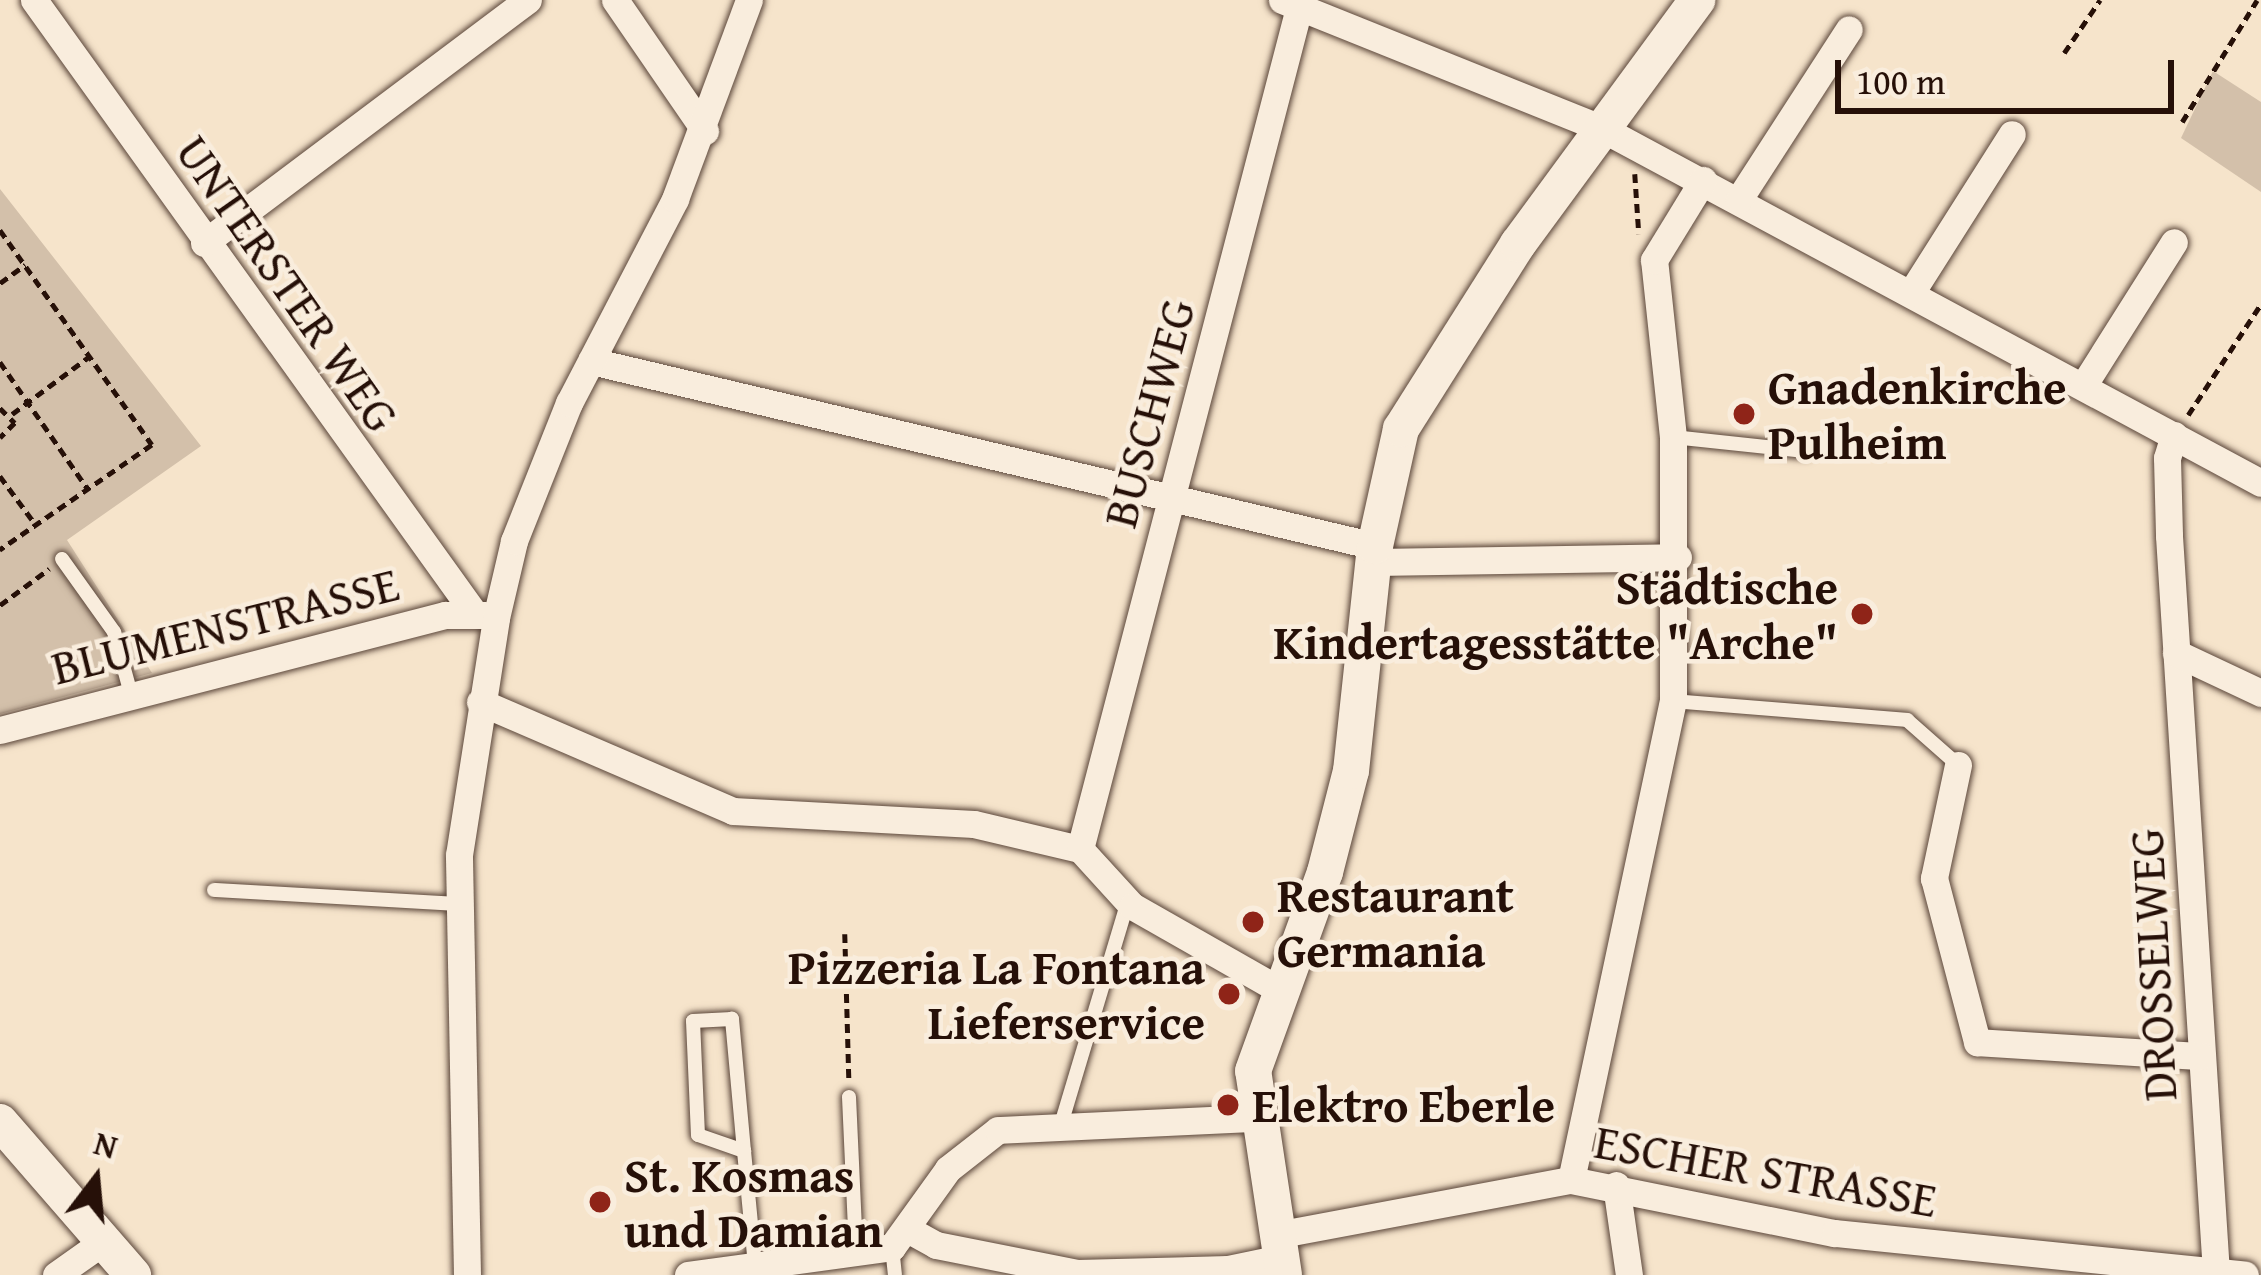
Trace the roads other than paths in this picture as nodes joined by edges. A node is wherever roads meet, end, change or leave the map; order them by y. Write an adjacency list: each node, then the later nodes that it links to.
1 (34, 0): 14 (street, UNTERSTER WEG)
2 (528, 0): 14 (street)
3 (614, 0): 8 (street)
4 (749, 0): 8 (street)
5 (1697, 0): 10 (main road)
6 (1294, 2): 10 (street); 22 (street, BUSCHWEG)
7 (1849, 29): 12 (street)
8 (705, 130): 16 (street)
9 (2012, 134): 15 (street)
10 (1617, 137): 11 (street); 23 (main road)
11 (1703, 180): 12 (street); 19 (street)
12 (1750, 206): 15 (street)
13 (2174, 242): 17 (street)
14 (204, 243): 26 (street, UNTERSTER WEG)
15 (1911, 293): 17 (street)
16 (591, 361): 22 (street); 26 (street)
17 (2083, 386): 18 (street)
18 (2174, 435): 21 (street); 27 (street, DROSSELWEG)
19 (1673, 437): 20 (lane); 24 (street)
20 (1805, 451)
21 (2261, 483)
22 (1171, 498): 23 (street); 34 (street, BUSCHWEG)
23 (1374, 554): 24 (street); 38 (main road)
24 (1678, 557): 30 (street)
25 (62, 559): 29 (lane)
26 (485, 615): 29 (street, BLUMENSTRASSE); 31 (street)
27 (2176, 653): 28 (street); 39 (street, DROSSELWEG)
28 (2261, 693)
29 (131, 694): 32 (street, BLUMENSTRASSE)
30 (1673, 701): 33 (lane); 45 (street)
31 (480, 702): 34 (street); 37 (street)
32 (0, 730)
33 (1958, 765): 39 (street)
34 (1080, 849): 36 (street)
35 (214, 890): 37 (lane)
36 (1128, 901): 38 (street); 42 (lane)
37 (465, 904): 55 (street)
38 (1280, 990): 41 (main road)
39 (2201, 1056): 52 (street, DROSSELWEG)
40 (849, 1097): 49 (lane)
41 (1254, 1118): 42 (street); 50 (main road)
42 (1062, 1121): 48 (street)
43 (0, 1122): 47 (main road)
44 (743, 1150): 44 (lane); 51 (lane)
45 (1571, 1180): 46 (street, ESCHER STRASSE); 50 (street, ESCHER STRASSE)
46 (1616, 1185): 52 (street, ESCHER STRASSE); 57 (street)
47 (100, 1244): 53 (street); 54 (main road)
48 (899, 1251): 49 (street, ESCHER STRASSE); 50 (street, ESCHER STRASSE)
49 (856, 1252): 51 (street, ESCHER STRASSE)
50 (1280, 1256)
51 (755, 1266): 56 (street, ESCHER STRASSE)
52 (2230, 1274)
53 (56, 1275)
54 (133, 1275)
55 (466, 1275)
56 (688, 1275)
57 (1629, 1275)

